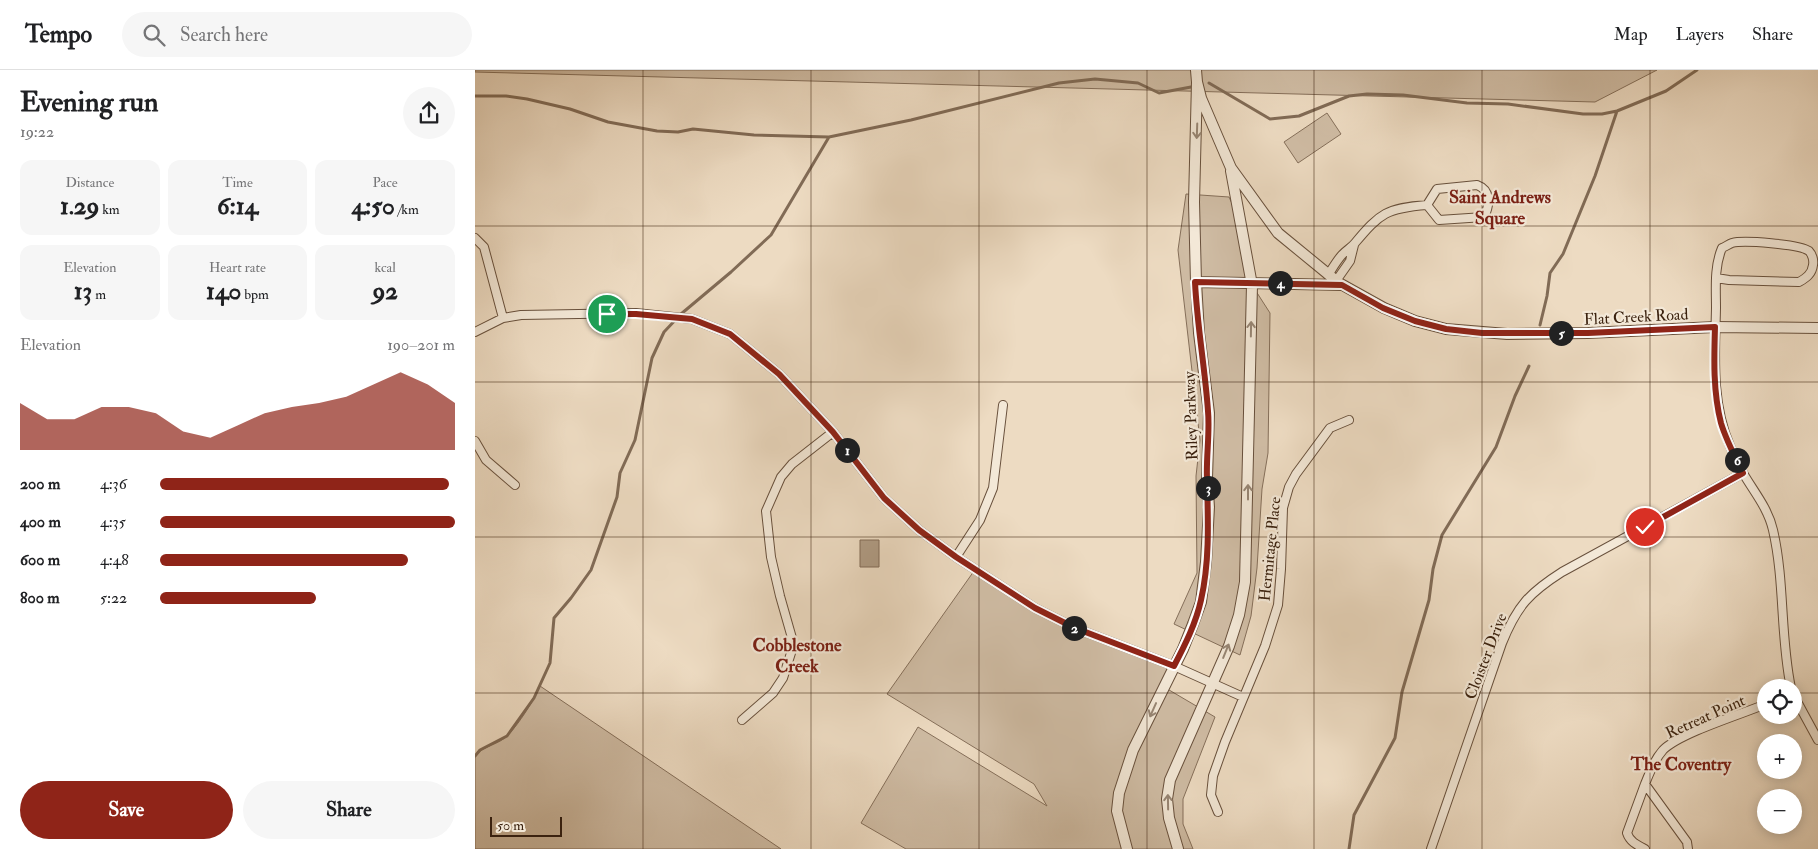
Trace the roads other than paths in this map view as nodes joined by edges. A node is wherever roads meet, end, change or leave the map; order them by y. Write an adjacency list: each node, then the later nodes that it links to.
1 (1196, 70): 2 (street, Flat Creek Road)
2 (1197, 82): 3 (street, Flat Creek Road); 8 (street, Riley Parkway, one-way to 8)
3 (1231, 168): 7 (street, Flat Creek Road); 9 (street)
4 (1427, 206): 4 (street); 7 (street)
5 (475, 238): 10 (street)
6 (1716, 278): 6 (street); 11 (street)
7 (1335, 281): 9 (street); 11 (street, Flat Creek Road)
8 (1195, 282): 9 (street); 21 (street, Riley Parkway)
9 (1252, 284): 23 (street, one-way to 9)
10 (503, 318): 13 (street); 16 (street)
11 (1715, 327): 12 (street, Flat Creek Road); 18 (street)
12 (1818, 328)
13 (475, 332)
14 (1003, 405): 20 (street)
15 (1349, 420): 24 (street, Hermitage Place)
16 (833, 432): 20 (street); 27 (street)
17 (475, 441): 19 (street)
18 (1743, 473): 22 (street); 33 (street, Cloister Drive)
19 (515, 485)
20 (956, 557): 21 (street)
21 (1174, 666): 23 (street); 31 (street, Riley Parkway, one-way to 31)
22 (1790, 679)
23 (1213, 684): 24 (street); 32 (street, one-way to 23)
24 (1243, 697): 30 (street, Hermitage Place)
25 (1757, 708): 29 (street, Retreat Point)
26 (1802, 711): 28 (street)
27 (742, 720)
28 (1818, 740)
29 (1645, 784): 34 (street, Retreat Point); 35 (street)
30 (1218, 812)
31 (1127, 849)
32 (1178, 849)
33 (1431, 849)
34 (1645, 849)
35 (1688, 849)

